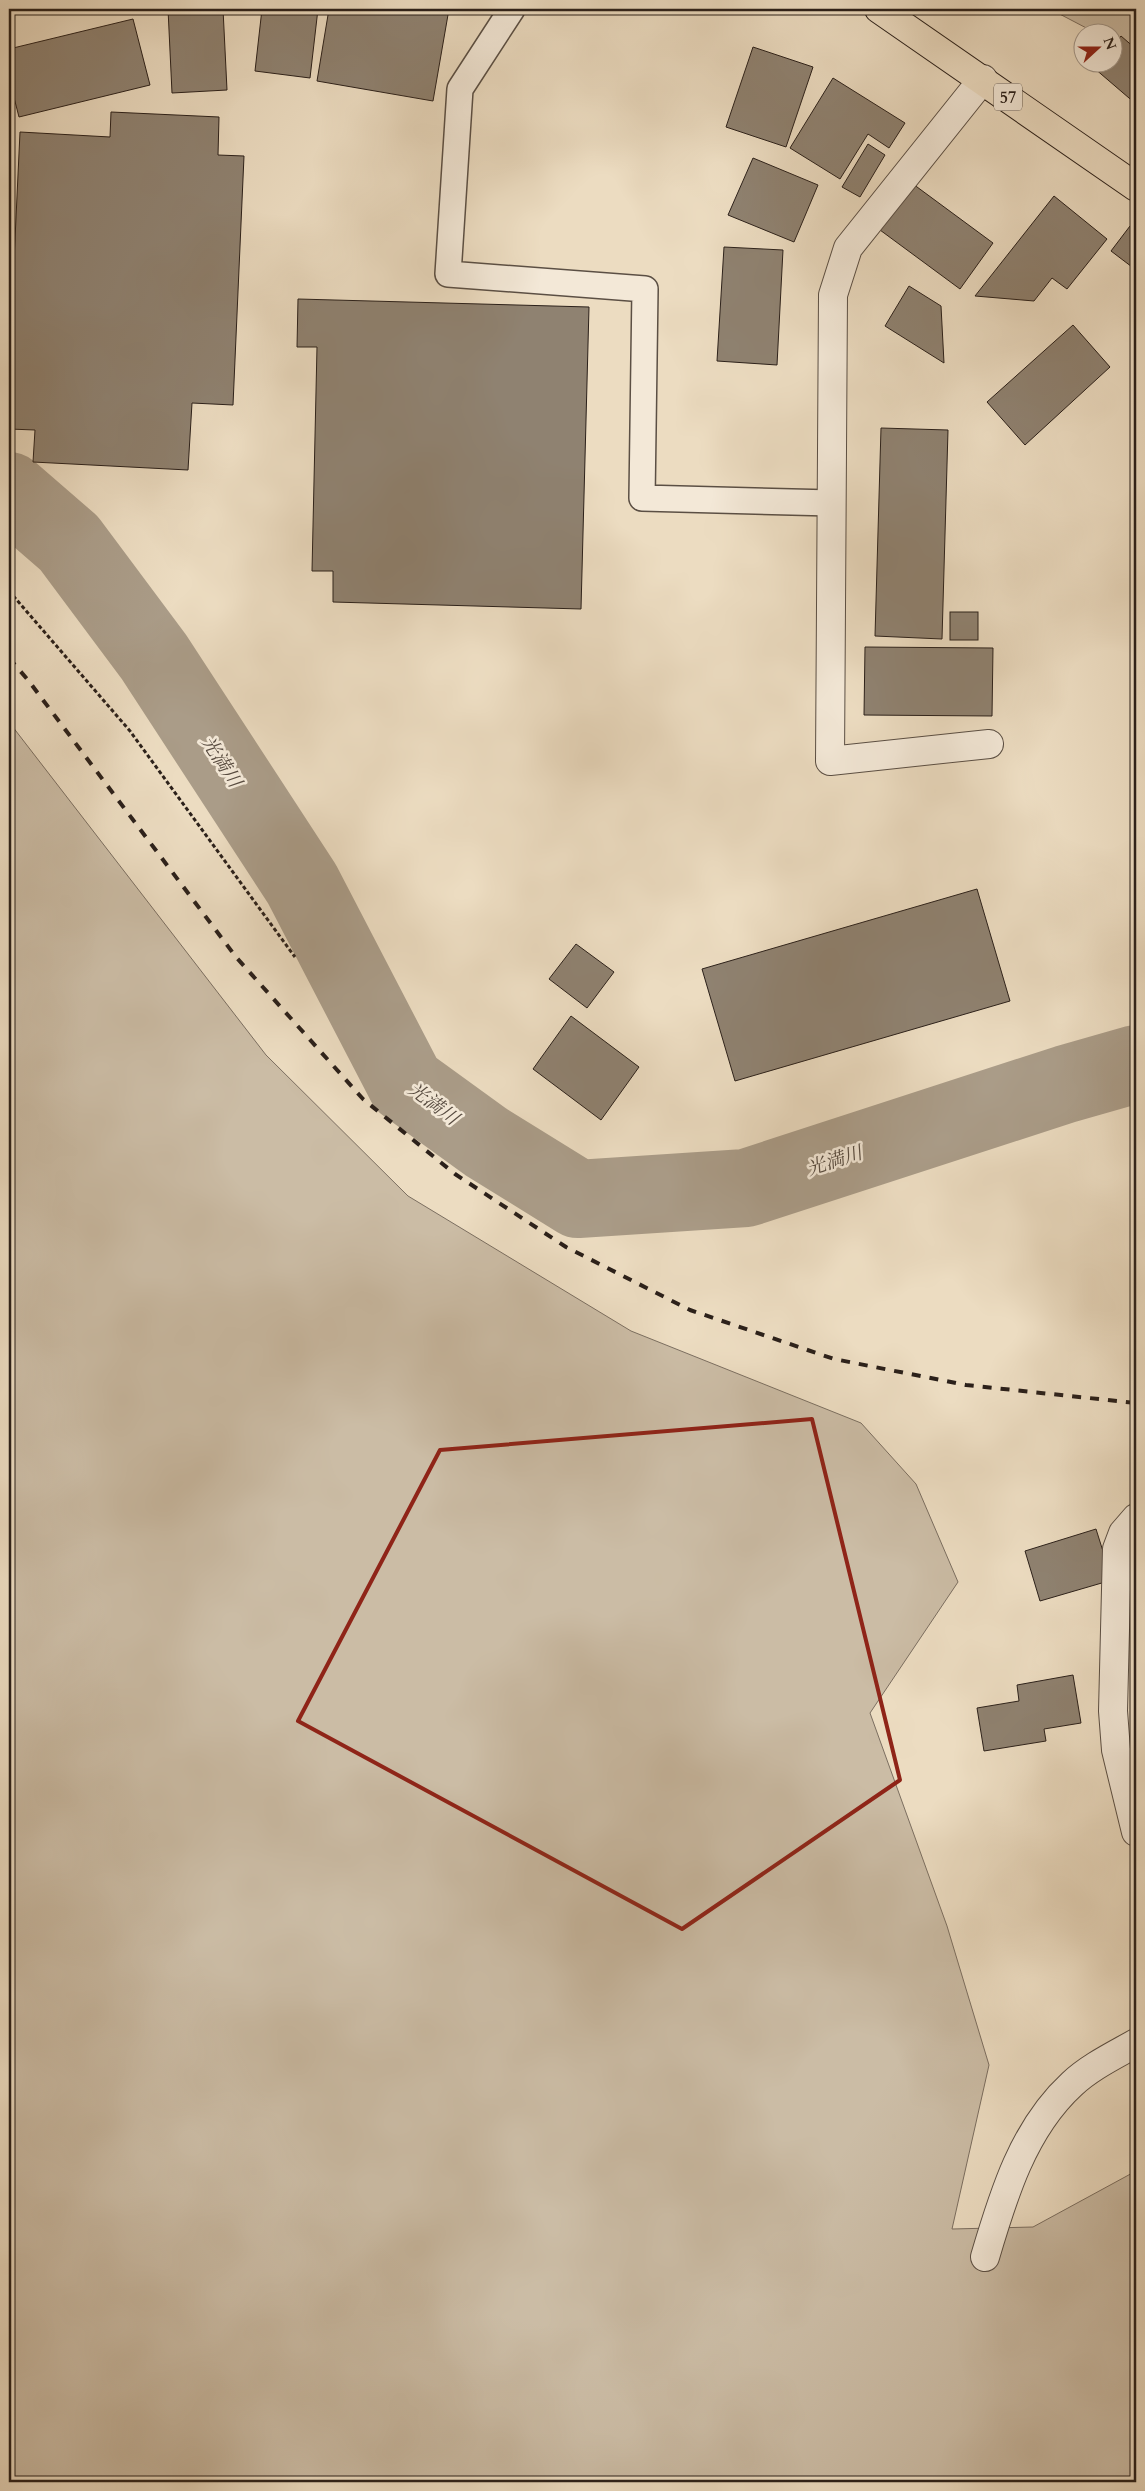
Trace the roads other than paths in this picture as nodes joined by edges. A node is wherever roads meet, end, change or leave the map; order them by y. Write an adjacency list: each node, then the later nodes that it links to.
1 (512, 9): 5 (lane)
2 (879, 9): 3 (main road, 57)
3 (983, 79): 4 (main road, 57); 5 (street)
4 (1136, 187)
5 (832, 503): 6 (street)
6 (989, 744)
7 (1136, 1518): 8 (street)
8 (1136, 1832)
9 (1136, 2043): 10 (street)
10 (985, 2257)

